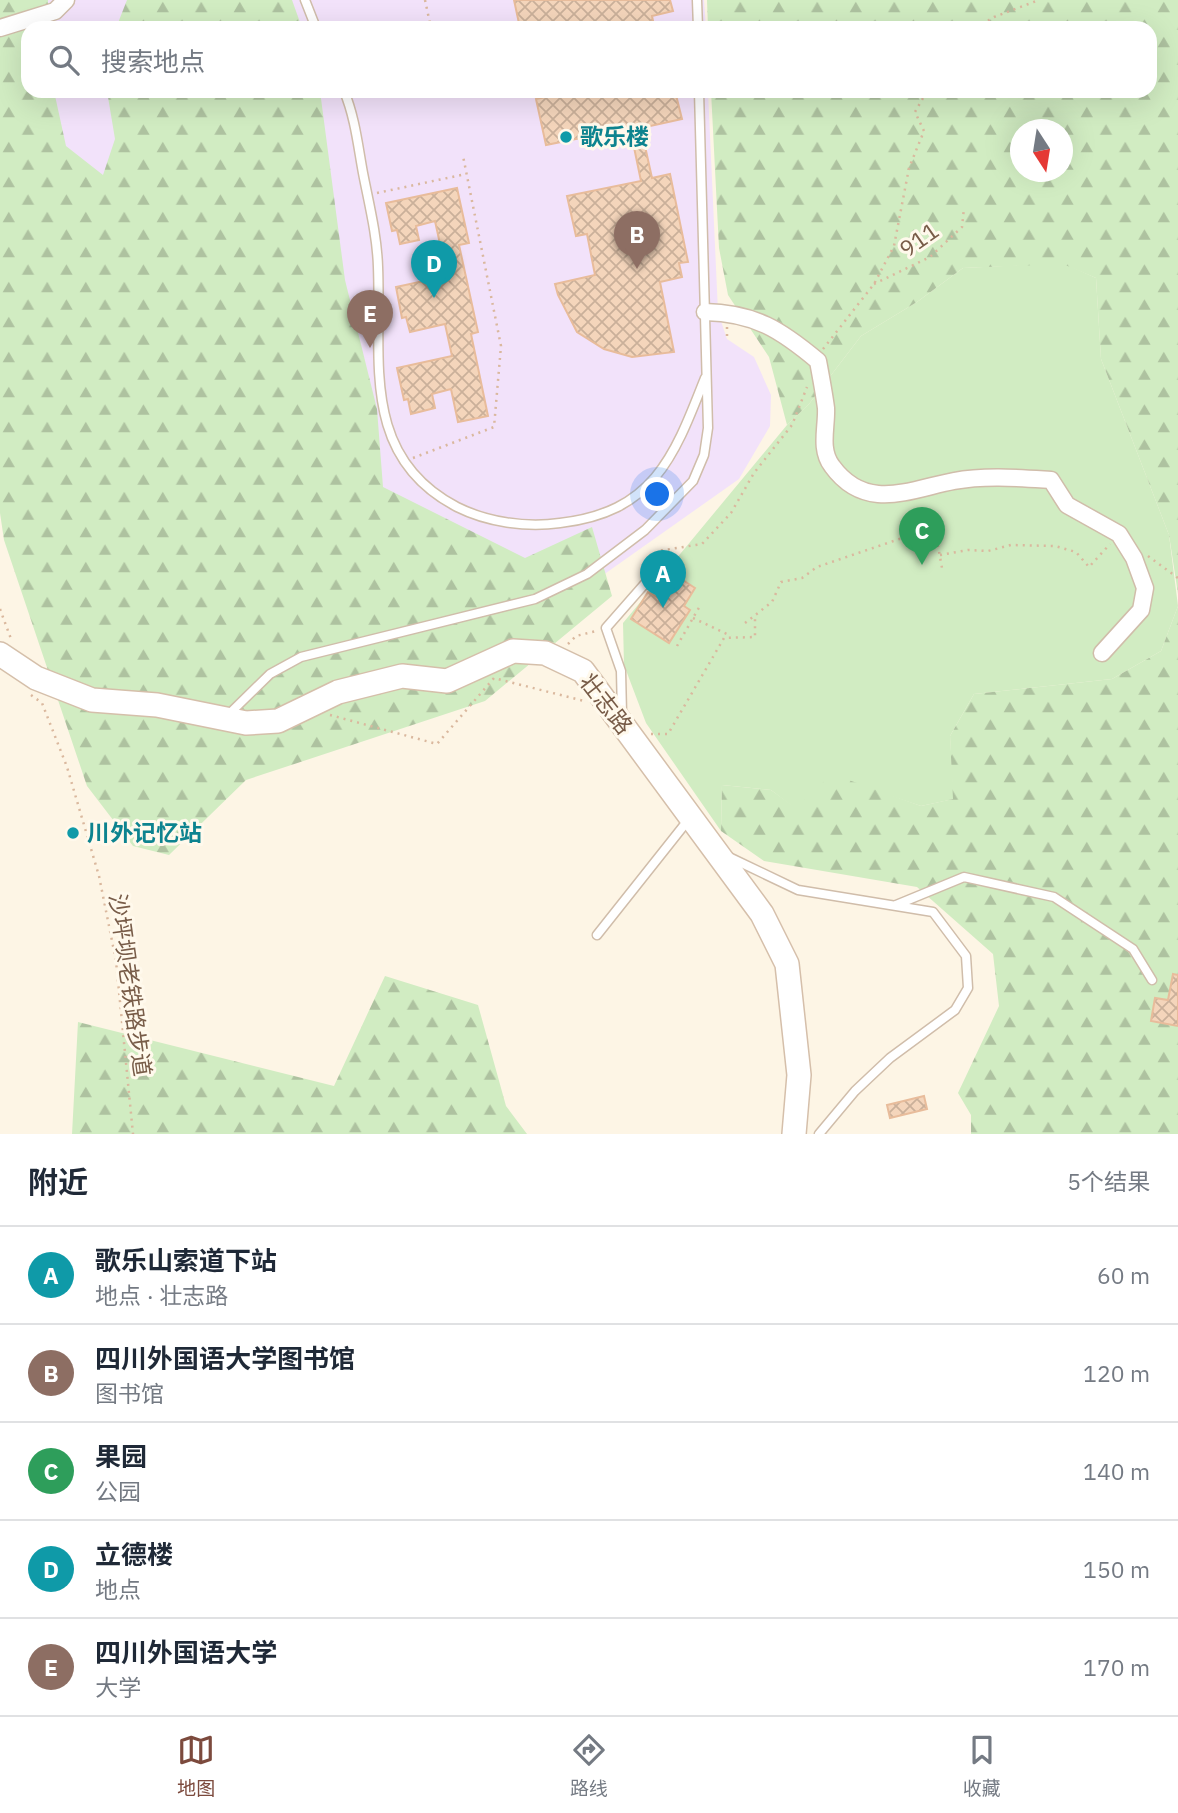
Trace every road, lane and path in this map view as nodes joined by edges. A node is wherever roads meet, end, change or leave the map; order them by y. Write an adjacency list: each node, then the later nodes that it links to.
1 (66, 0): 6 (street)
2 (305, 0): 8 (lane)
3 (425, 0): 9 (path)
4 (697, 0): 10 (lane)
5 (1039, 0): 11 (path)
6 (21, 21)
7 (21, 21): 12 (street)
8 (313, 21)
9 (430, 21)
10 (698, 21)
11 (986, 21)
12 (0, 28)
13 (346, 98): 17 (lane)
14 (699, 98): 20 (lane)
15 (463, 156): 16 (path)
16 (466, 174): 17 (path); 22 (path)
17 (367, 195): 22 (lane)
18 (964, 208): 19 (path, 911)
19 (874, 284)
20 (705, 312): 21 (lane); 23 (street)
21 (707, 373): 22 (lane); 41 (lane)
22 (403, 461)
23 (1119, 534): 24 (path); 37 (street)
24 (940, 555): 25 (path); 29 (path)
25 (942, 568)
26 (656, 571): 32 (lane)
27 (701, 604): 30 (path)
28 (0, 609): 36 (path)
29 (755, 617): 31 (path); 33 (path)
30 (692, 618): 33 (path); 35 (path)
31 (745, 623)
32 (606, 628): 34 (path); 42 (lane)
33 (734, 638): 43 (path)
34 (567, 645)
35 (677, 646)
36 (6, 649): 38 (street, 壮志路)
37 (1102, 653)
38 (22, 669): 41 (street, 壮志路); 49 (path, 沙坪坝老铁路步道)
39 (317, 702): 40 (path); 41 (street, 壮志路); 42 (street, 壮志路)
40 (593, 710)
41 (224, 719)
42 (622, 723): 44 (street, 壮志路)
43 (650, 734)
44 (691, 816): 45 (street, 壮志路); 47 (lane)
45 (716, 851): 46 (lane); 50 (street, 壮志路)
46 (895, 905): 48 (lane); 51 (lane)
47 (597, 934)
48 (1152, 980)
49 (133, 1134)
50 (794, 1134)
51 (819, 1134)

